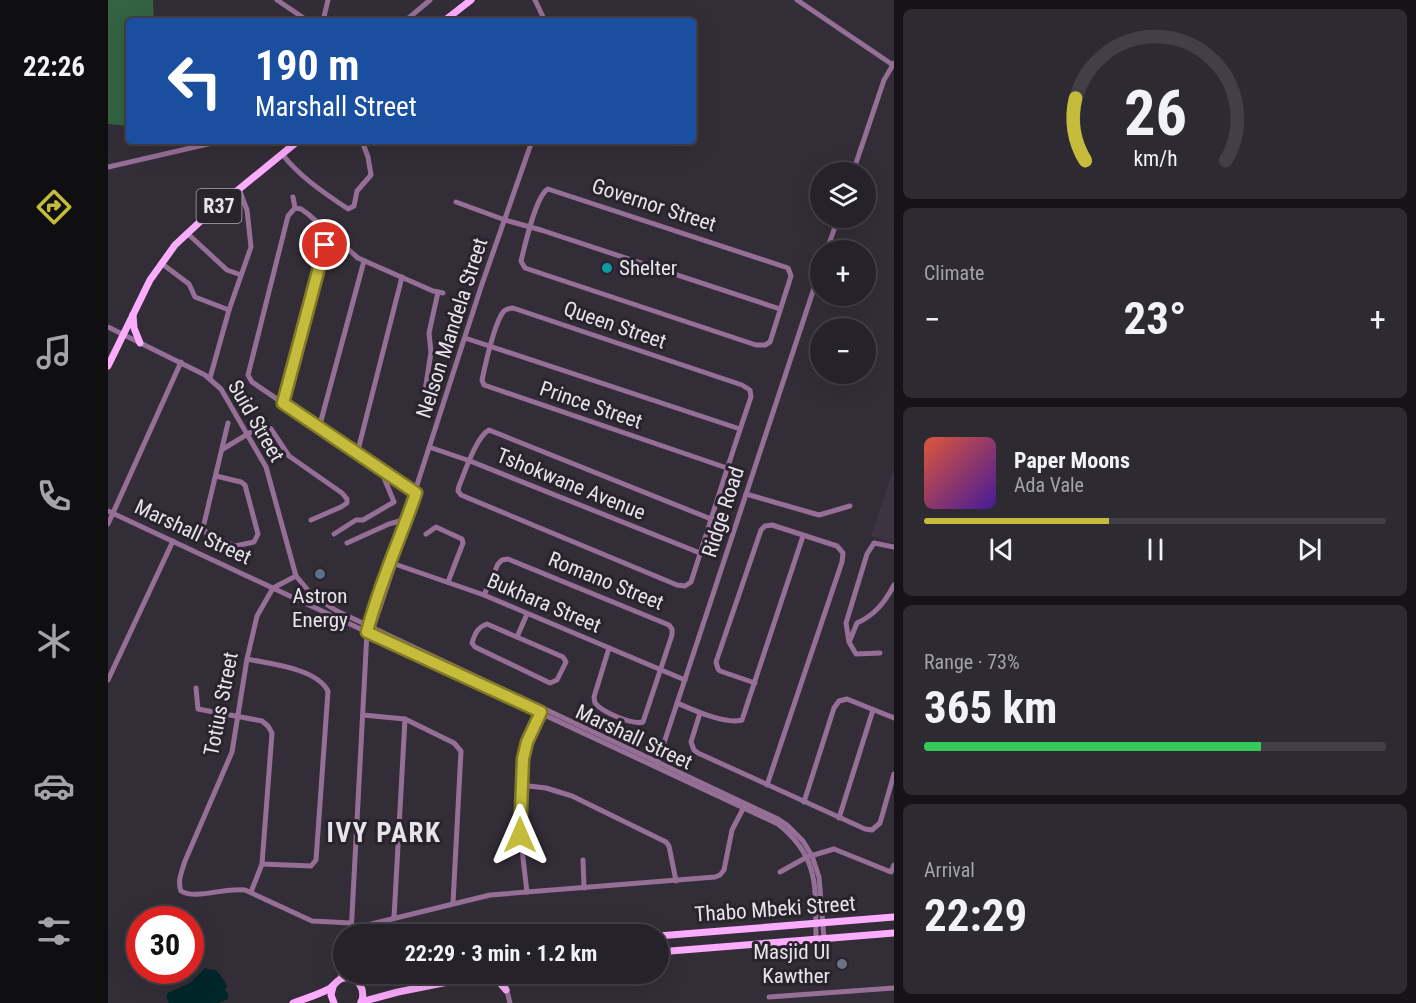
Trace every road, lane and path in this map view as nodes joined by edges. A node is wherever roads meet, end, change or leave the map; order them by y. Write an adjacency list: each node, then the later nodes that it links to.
1 (277, 0): 7 (street)
2 (328, 0): 8 (street)
3 (430, 0): 9 (street)
4 (471, 0): 10 (main road)
5 (533, 0): 11 (street)
6 (797, 0): 12 (street)
7 (304, 18)
8 (324, 18)
9 (409, 18)
10 (448, 18)
11 (544, 18)
12 (893, 65): 18 (street)
13 (208, 144): 19 (street)
14 (294, 144): 17 (main road, R37)
15 (363, 144): 17 (street)
16 (531, 144): 24 (street, Nelson Mandela Street)
17 (282, 154): 20 (main road, R37)
18 (856, 162)
19 (108, 167)
20 (239, 189): 26 (main road, R37); 30 (street)
21 (293, 197): 23 (street)
22 (456, 202): 24 (street)
23 (295, 208): 27 (street); 45 (street)
24 (505, 220): 25 (street); 38 (street, Nelson Mandela Street)
25 (530, 227): 33 (street); 33 (street); 33 (street, Governor Street)
26 (187, 233): 29 (main road, R37); 30 (street)
27 (330, 234): 28 (street); 45 (street)
28 (364, 261): 31 (street); 47 (street)
29 (161, 263): 34 (street); 35 (main road, R37)
30 (241, 275): 34 (street)
31 (402, 277): 44 (street); 52 (street)
32 (810, 300): 58 (street, Ridge Road)
33 (780, 309)
34 (229, 310): 43 (street)
35 (133, 312): 37 (main road, R37); 39 (main road)
36 (108, 327): 37 (street, Suid Street)
37 (123, 334): 39 (street, Suid Street); 42 (main road, R37)
38 (465, 338): 40 (street); 50 (street, Nelson Mandela Street)
39 (140, 343): 41 (street, Suid Street)
40 (490, 346): 48 (street); 48 (street, Queen Street); 54 (street, Prince Street)
41 (181, 362): 43 (street, Suid Street); 60 (street)
42 (108, 366)
43 (210, 378): 49 (street, Suid Street)
44 (425, 391)
45 (283, 403): 47 (street)
46 (228, 423): 51 (street)
47 (319, 428): 52 (street)
48 (740, 429): 54 (street)
49 (248, 434): 51 (street); 62 (street); 73 (street, Suid Street)
50 (429, 447): 53 (street, Tshokwane Avenue); 57 (street, Nelson Mandela Street)
51 (223, 449): 56 (street)
52 (357, 454): 55 (street)
53 (470, 461): 61 (street); 71 (street, Tshokwane Avenue); 71 (street)
54 (727, 468): 61 (street)
55 (382, 471): 57 (street); 65 (street)
56 (216, 476): 56 (street)
57 (416, 493): 63 (street, Nelson Mandela Street)
58 (746, 494): 59 (street); 87 (street, Ridge Road)
59 (850, 506)
60 (110, 512): 64 (street); 68 (street, Marshall Street)
61 (711, 519): 71 (street)
62 (311, 520)
63 (406, 522): 69 (street); 72 (street, Nelson Mandela Street)
64 (108, 524)
65 (334, 534)
66 (426, 534): 74 (street)
67 (803, 536): 88 (street); 88 (street); 102 (street)
68 (173, 541): 76 (street, Marshall Street); 86 (street)
69 (347, 543)
70 (894, 547): 81 (street)
71 (700, 553)
72 (391, 563): 74 (street, Bukhara Street); 79 (street, Nelson Mandela Street)
73 (296, 576): 76 (street); 79 (street, Suid Street)
74 (448, 582): 77 (street, Bukhara Street)
75 (894, 585): 81 (street)
76 (273, 588): 79 (street, Marshall Street); 84 (street, Totius Street)
77 (484, 595): 78 (street, Bukhara Street); 85 (street, Romano Street)
78 (526, 614): 80 (street); 82 (street, Bukhara Street)
79 (370, 630): 91 (street, Marshall Street); 94 (street, Nelson Mandela Street)
80 (517, 637): 80 (street)
81 (849, 642): 83 (street)
82 (609, 648): 85 (street, Bukhara Street); 85 (street, Romano Street)
83 (880, 653)
84 (247, 659): 95 (street, Totius Street); 108 (street)
85 (661, 669): 87 (street, Bukhara Street)
86 (108, 680)
87 (685, 680): 90 (street, Ridge Road)
88 (755, 683): 93 (street)
89 (196, 688): 95 (street)
90 (677, 703): 93 (street); 98 (street, Ridge Road)
91 (542, 710): 98 (street, Marshall Street); 101 (street)
92 (873, 710): 96 (street); 103 (street); 105 (street)
93 (700, 713): 102 (street)
94 (363, 715): 97 (street); 119 (street, Nelson Mandela Street)
95 (239, 717): 108 (street); 113 (street, Totius Street)
96 (894, 718)
97 (405, 719): 115 (street); 117 (street)
98 (657, 763): 104 (street, Marshall Street); 106 (street, Marshall Street)
99 (894, 774): 100 (street)
100 (893, 782): 105 (street)
101 (520, 784): 111 (street); 114 (street)
102 (767, 785): 103 (street)
103 (804, 802): 105 (street)
104 (744, 807): 106 (street, Marshall Street); 111 (street)
105 (839, 818)
106 (810, 857): 109 (street); 110 (street); 118 (street, Marshall Street)
107 (583, 860): 112 (street)
108 (262, 864): 113 (street)
109 (894, 865)
110 (780, 872)
111 (676, 881): 112 (street)
112 (584, 888): 114 (street)
113 (251, 892): 121 (street)
114 (526, 892): 115 (street)
115 (453, 903): 117 (street)
116 (894, 917): 118 (main road, Thabo Mbeki Street)
117 (394, 918): 120 (street)
118 (820, 922): 123 (main road, Thabo Mbeki Street); 124 (street, Marshall Street)
119 (351, 924)
120 (371, 924)
121 (333, 925)
122 (894, 933): 124 (main road, Thabo Mbeki Street)
123 (669, 935)
124 (820, 938): 125 (main road, Thabo Mbeki Street)
125 (669, 951)
126 (336, 984): 131 (main road)
127 (359, 984): 137 (main road)
128 (442, 984): 135 (main road)
129 (501, 984): 133 (main road)
130 (504, 984): 133 (street)
131 (333, 987): 138 (main road); 139 (main road)
132 (894, 988): 134 (street)
133 (506, 990): 141 (street)
134 (800, 995): 136 (street); 142 (street)
135 (382, 997): 137 (main road); 140 (main road)
136 (769, 997)
137 (361, 1002)
138 (293, 1003)
139 (334, 1003)
140 (372, 1003)
141 (510, 1003)
142 (800, 1003)

